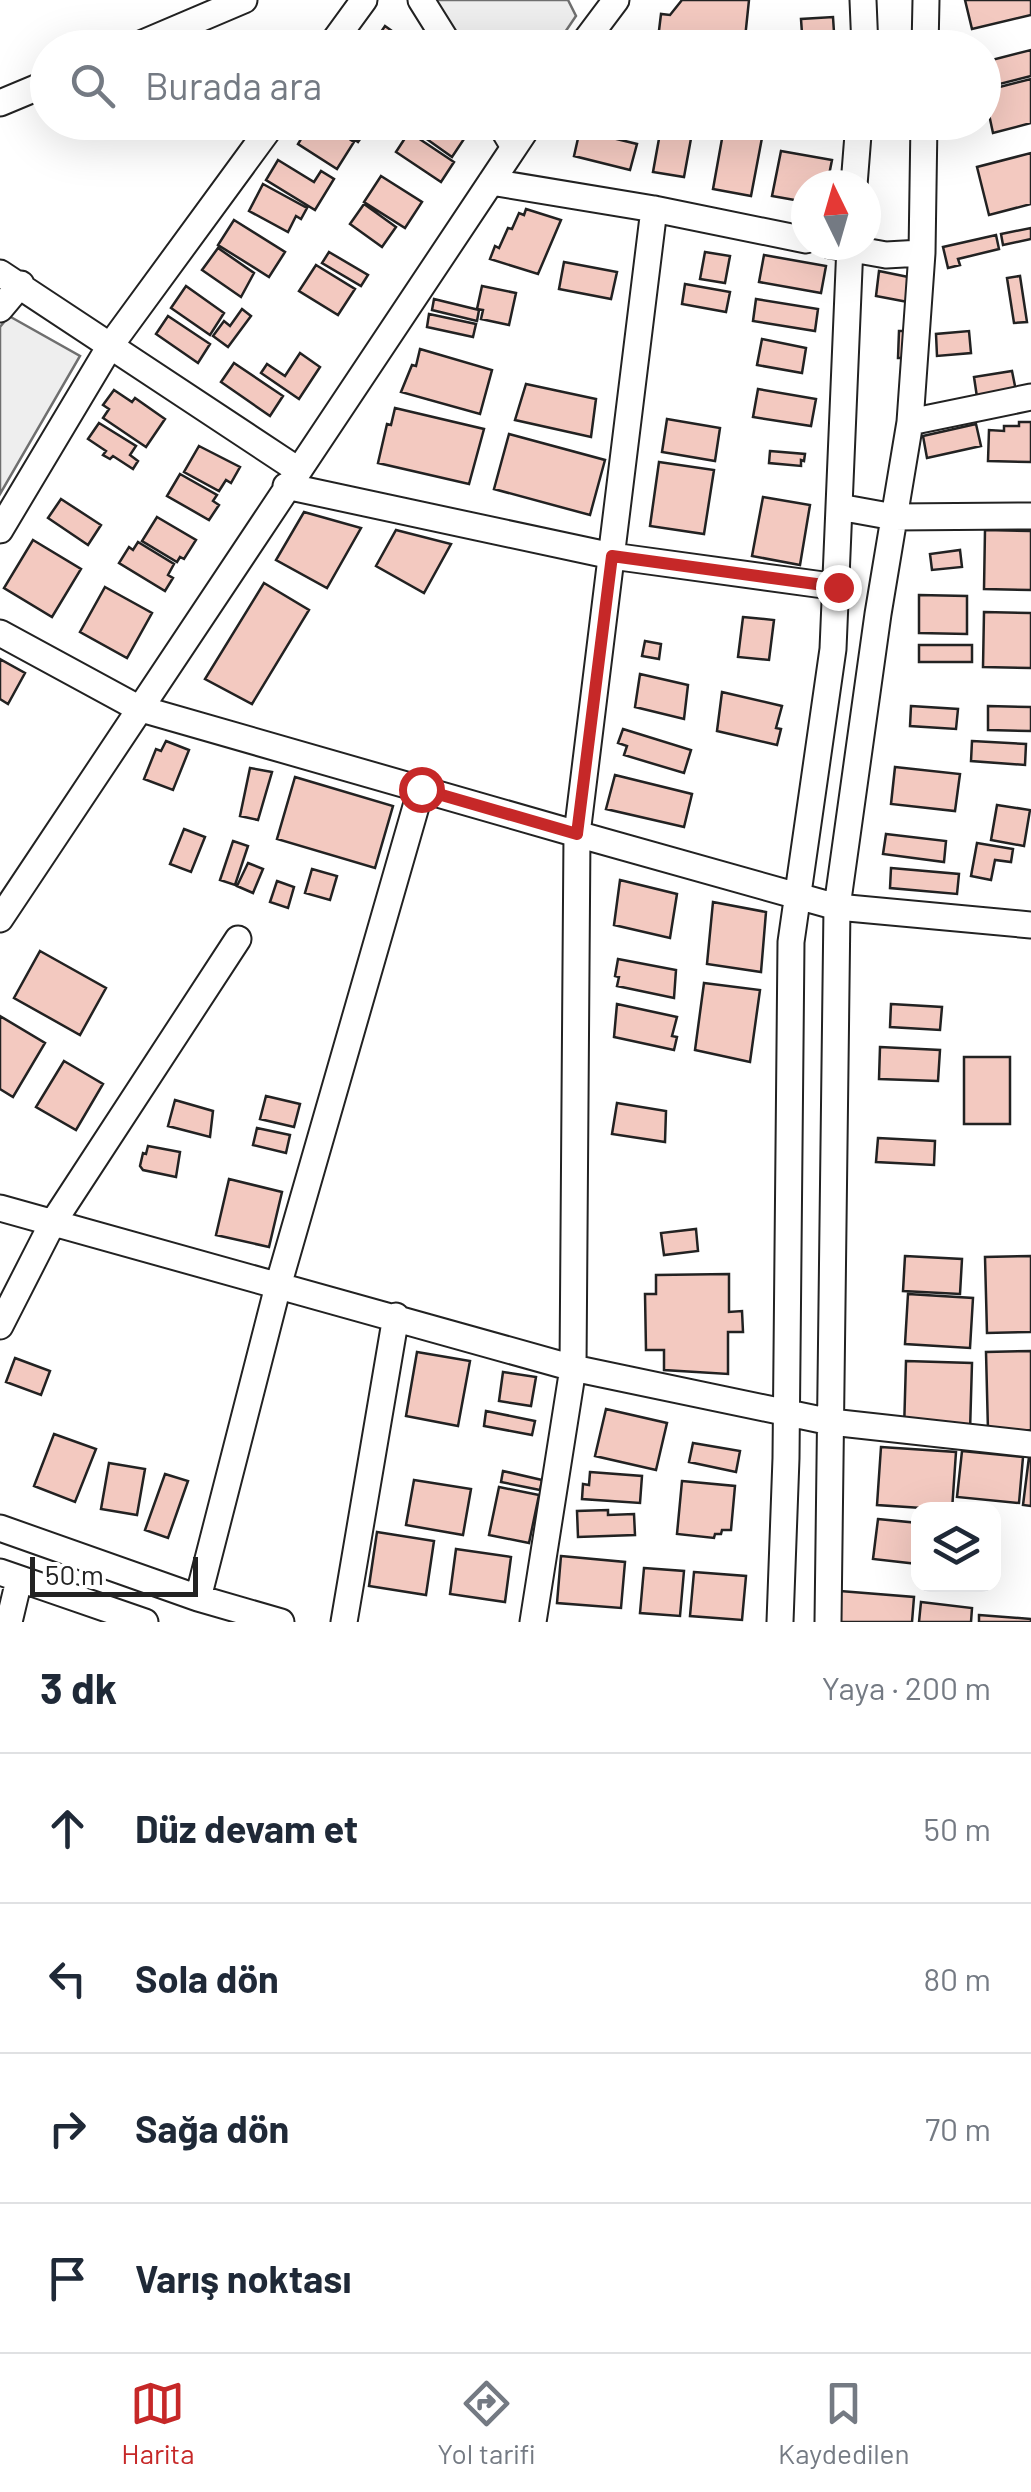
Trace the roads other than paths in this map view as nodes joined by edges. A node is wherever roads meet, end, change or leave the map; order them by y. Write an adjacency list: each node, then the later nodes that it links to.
1 (244, 0): 7 (street)
2 (364, 0): 8 (street)
3 (422, 0): 9 (street)
4 (863, 0): 11 (street)
5 (926, 0): 12 (street)
6 (604, 5): 10 (street)
7 (173, 30)
8 (342, 30)
9 (441, 30)
10 (590, 30)
11 (864, 30)
12 (925, 30)
13 (30, 90): 14 (street)
14 (0, 103)
15 (261, 140): 30 (street)
16 (510, 140): 20 (street)
17 (519, 140): 20 (street)
18 (858, 140): 21 (street)
19 (924, 140): 25 (street)
20 (514, 147): 22 (street)
21 (855, 170)
22 (491, 182): 23 (street); 33 (street)
23 (654, 209): 24 (street); 38 (street)
24 (791, 237)
25 (922, 253): 26 (street); 32 (street)
26 (881, 254)
27 (843, 260): 34 (street)
28 (10, 278): 29 (street); 30 (street)
29 (0, 308)
30 (110, 346): 33 (street); 37 (street)
31 (1031, 397): 32 (street)
32 (910, 422): 36 (street)
33 (292, 478): 38 (street); 41 (street)
34 (839, 507): 36 (street); 39 (street)
35 (1031, 516): 36 (street)
36 (894, 517): 45 (street)
37 (0, 530)
38 (612, 556): 39 (street); 43 (street)
39 (838, 587): 44 (street)
40 (0, 633): 41 (street)
41 (138, 708): 42 (street); 46 (street)
42 (421, 789): 43 (street); 51 (street)
43 (577, 834): 44 (street); 54 (street)
44 (798, 896): 45 (street); 55 (street)
45 (836, 906): 47 (street); 56 (street)
46 (0, 920)
47 (1031, 925)
48 (238, 940): 50 (street)
49 (0, 1208): 50 (street)
50 (52, 1224): 51 (street); 53 (street)
51 (278, 1286): 52 (street); 60 (street)
52 (396, 1316): 54 (street); 64 (street)
53 (0, 1326)
54 (573, 1368): 55 (street); 65 (street)
55 (786, 1413): 56 (street); 66 (street)
56 (831, 1422): 57 (street); 67 (street)
57 (1031, 1444)
58 (0, 1528): 60 (street)
59 (10, 1576): 61 (street); 62 (street)
60 (198, 1598): 63 (street)
61 (9, 1622)
62 (145, 1622)
63 (281, 1622)
64 (344, 1622)
65 (533, 1622)
66 (780, 1622)
67 (828, 1622)

